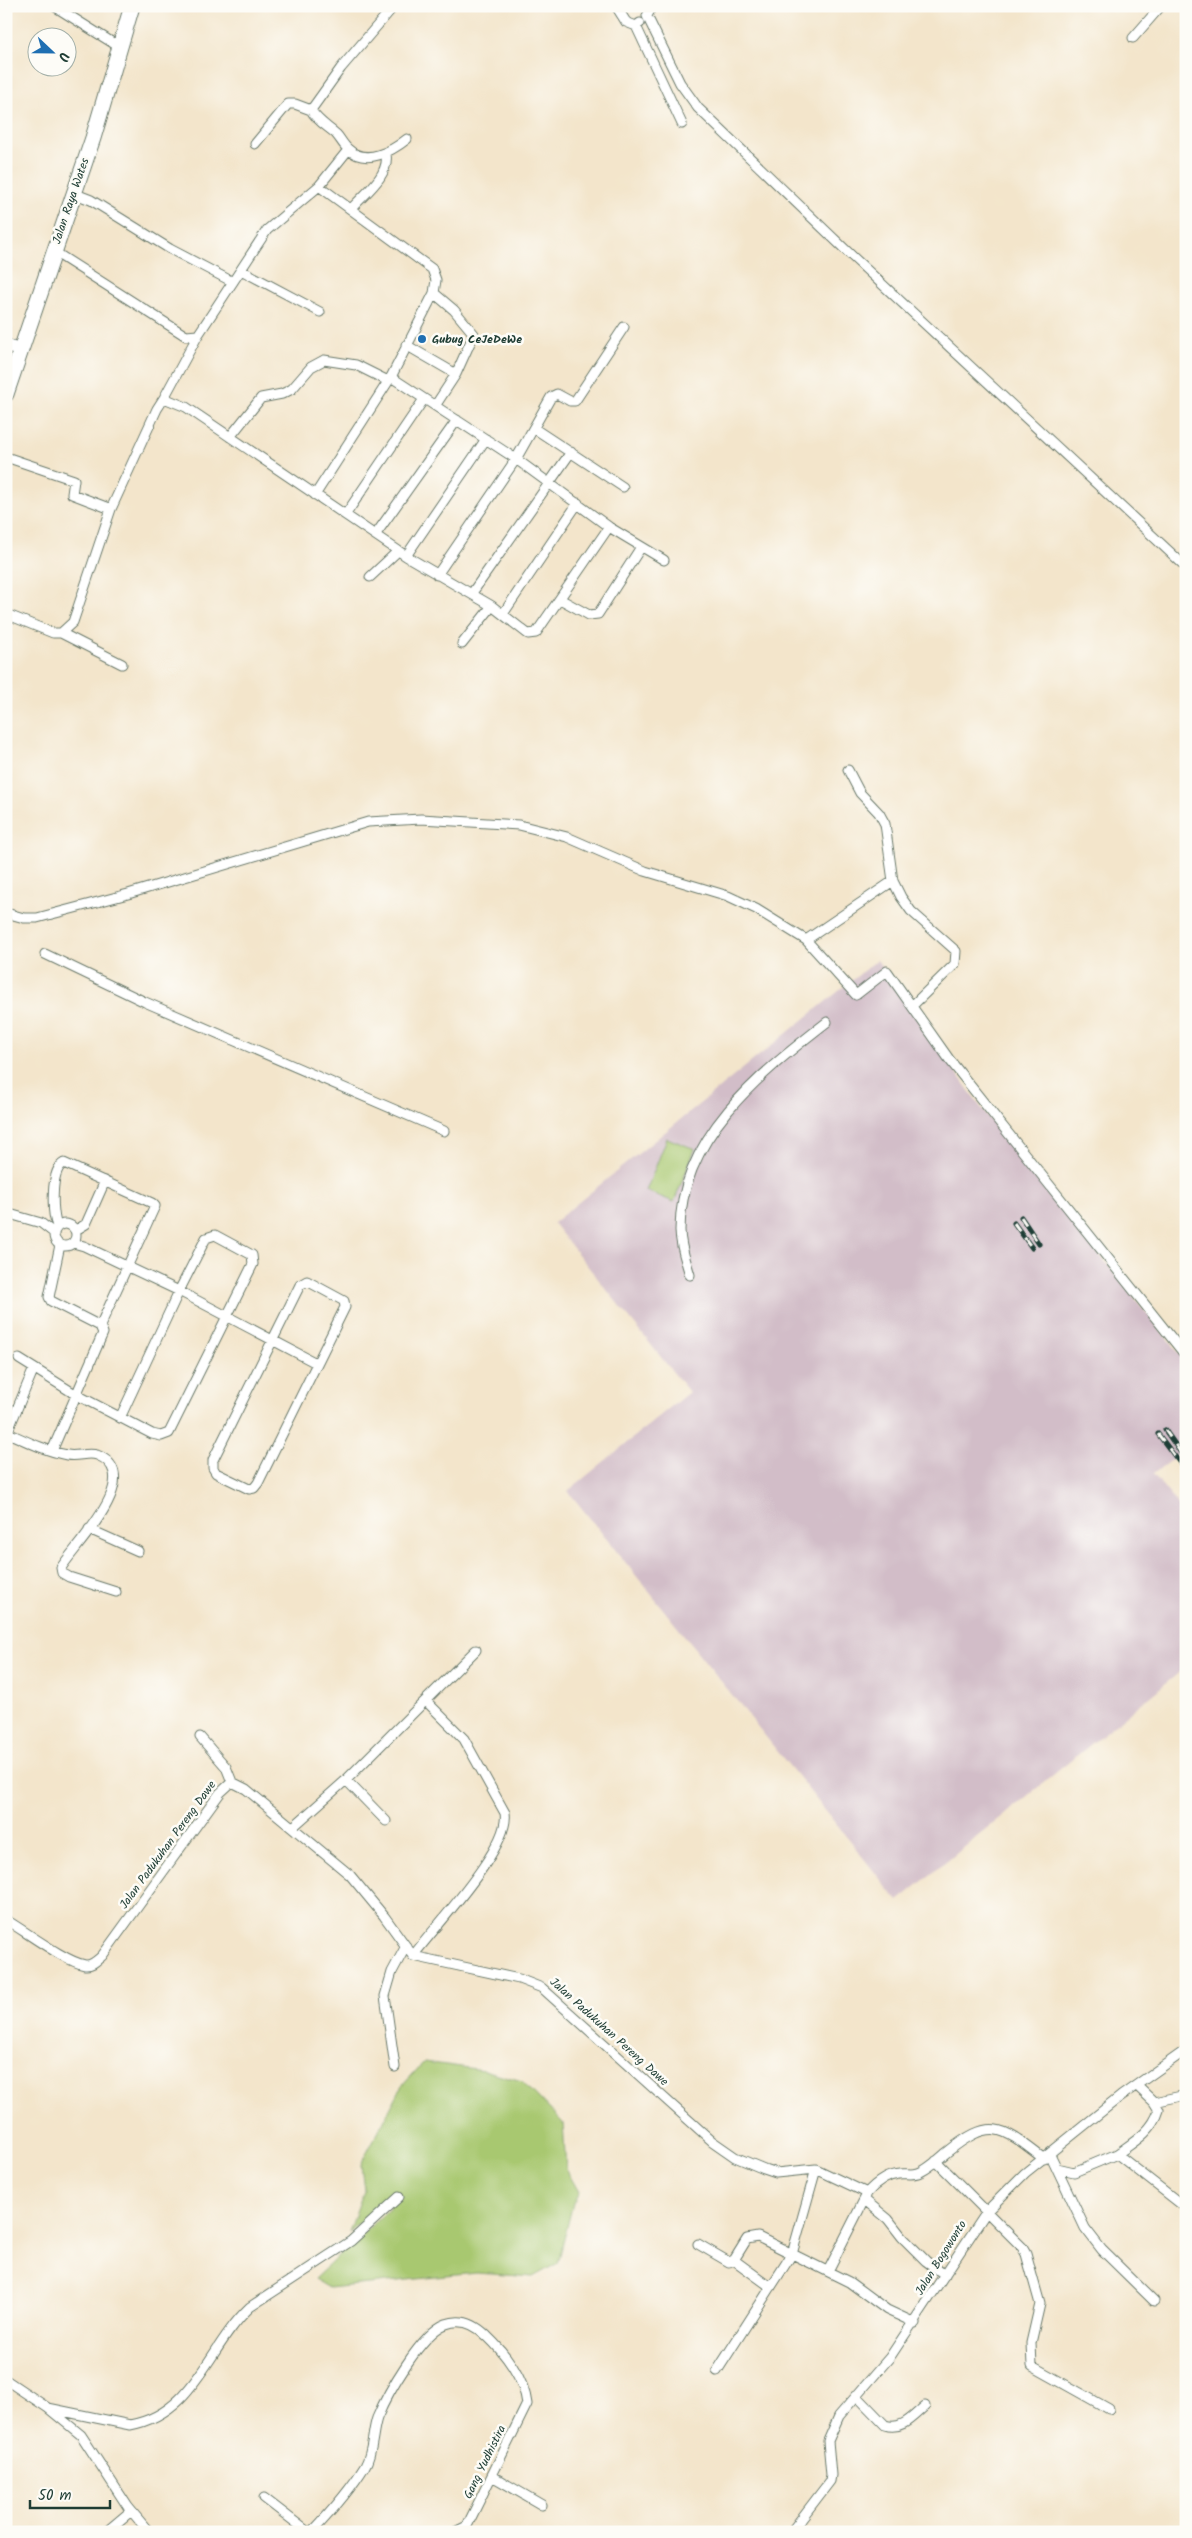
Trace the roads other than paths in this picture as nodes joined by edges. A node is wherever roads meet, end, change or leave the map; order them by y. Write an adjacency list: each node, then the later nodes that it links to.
1 (54, 6): 10 (street)
2 (394, 6): 11 (street)
3 (616, 6): 8 (street)
4 (652, 6): 7 (street)
5 (1161, 6): 9 (street)
6 (131, 10): 10 (highway, Jalan Raya Wates)
7 (646, 16): 8 (street); 53 (street)
8 (636, 26): 12 (street)
9 (1133, 38)
10 (121, 48): 18 (highway, Jalan Raya Wates)
11 (312, 110): 14 (street); 15 (street)
12 (682, 124)
13 (407, 139): 16 (street)
14 (255, 144)
15 (348, 150): 16 (street); 17 (street)
16 (386, 154): 19 (street)
17 (319, 186): 19 (street); 21 (street)
18 (74, 193): 20 (highway, Jalan Raya Wates); 22 (street)
19 (351, 209): 23 (street)
20 (53, 250): 26 (street); 28 (highway, Jalan Raya Wates)
21 (241, 270): 22 (street); 24 (street)
22 (233, 282): 26 (street)
23 (434, 293): 27 (street); 29 (street)
24 (320, 312)
25 (624, 327): 36 (street)
26 (198, 335): 32 (street)
27 (406, 345): 29 (street); 30 (street)
28 (13, 348): 31 (highway, Jalan Raya Wates)
29 (456, 374): 34 (street)
30 (389, 379): 33 (street); 37 (street); 44 (street)
31 (6, 394)
32 (164, 398): 37 (street); 46 (street)
33 (424, 399): 34 (street); 47 (street)
34 (435, 406): 35 (street)
35 (457, 420): 38 (street); 49 (street)
36 (535, 429): 39 (street); 41 (street)
37 (230, 437): 44 (street)
38 (486, 439): 41 (street); 51 (street)
39 (571, 452): 42 (street); 43 (street)
40 (6, 457): 46 (street)
41 (516, 459): 42 (street); 54 (street)
42 (550, 483): 45 (street); 56 (street)
43 (623, 488)
44 (314, 495): 47 (street)
45 (578, 503): 48 (street); 60 (street)
46 (111, 509): 61 (street)
47 (346, 514): 49 (street)
48 (609, 526): 50 (street); 57 (street)
49 (376, 534): 51 (street)
50 (641, 547): 52 (street); 57 (street)
51 (402, 553): 54 (street); 55 (street)
52 (664, 560)
53 (1186, 567)
54 (437, 575): 56 (street)
55 (370, 577)
56 (472, 594): 58 (street)
57 (560, 599): 60 (street)
58 (492, 606): 60 (street); 62 (street)
59 (6, 614): 61 (street)
60 (503, 614)
61 (61, 633): 63 (street)
62 (462, 644)
63 (122, 664)
64 (848, 770): 65 (street)
65 (893, 881): 67 (street); 69 (street)
66 (6, 913): 67 (street)
67 (806, 940): 69 (street)
68 (45, 954): 71 (street)
69 (913, 1005): 84 (street)
70 (827, 1022): 79 (street)
71 (444, 1131)
72 (105, 1181): 74 (street); 75 (street); 78 (street)
73 (6, 1213): 74 (street)
74 (56, 1230): 75 (street); 77 (street)
75 (76, 1230): 76 (street)
76 (73, 1244): 77 (street); 78 (street)
77 (60, 1245): 82 (street)
78 (128, 1266): 80 (street); 82 (street)
79 (690, 1275)
80 (179, 1291): 81 (street); 81 (street); 89 (street)
81 (228, 1317): 83 (street); 89 (street)
82 (100, 1326): 88 (street)
83 (272, 1340): 86 (street); 86 (street); 86 (street)
84 (1186, 1356)
85 (19, 1359): 88 (street)
86 (316, 1363)
87 (32, 1373): 90 (street)
88 (75, 1394): 89 (street); 91 (street)
89 (120, 1418)
90 (7, 1433): 91 (street)
91 (52, 1451): 92 (street)
92 (88, 1529): 93 (street); 94 (street)
93 (138, 1551)
94 (116, 1592)
95 (476, 1650): 96 (street)
96 (426, 1701): 98 (street); 104 (street)
97 (200, 1737): 99 (street)
98 (346, 1780): 100 (street); 101 (street)
99 (232, 1782): 101 (street, Jalan Padukuhan Pereng Dawe); 102 (street, Jalan Padukuhan Pereng Dawe)
100 (386, 1821)
101 (293, 1827): 103 (street, Jalan Padukuhan Pereng Dawe)
102 (6, 1920)
103 (406, 1946): 104 (street, Jalan Padukuhan Pereng Dawe); 106 (street)
104 (413, 1956): 114 (street, Jalan Padukuhan Pereng Dawe)
105 (1186, 2050): 107 (street, Jalan Bogowonto)
106 (395, 2067)
107 (1137, 2086): 109 (street); 111 (street, Jalan Bogowonto)
108 (1186, 2095): 109 (street)
109 (1154, 2102): 110 (street)
110 (1117, 2154): 113 (street); 117 (street)
111 (1047, 2156): 112 (street); 113 (street); 118 (street, Jalan Bogowonto)
112 (936, 2161): 116 (street); 118 (street)
113 (1057, 2168): 125 (street)
114 (816, 2169): 116 (street); 120 (street)
115 (399, 2197): 131 (street)
116 (866, 2197): 122 (street); 123 (street)
117 (1186, 2208)
118 (986, 2211): 123 (street, Jalan Bogowonto); 132 (street)
119 (698, 2244): 121 (street)
120 (792, 2254): 121 (street); 122 (street); 124 (street)
121 (734, 2260): 124 (street)
122 (828, 2271): 126 (street)
123 (944, 2275): 126 (street, Jalan Bogowonto)
124 (771, 2287): 127 (street)
125 (1154, 2301)
126 (915, 2323): 129 (street, Jalan Bogowonto)
127 (718, 2371)
128 (6, 2380): 131 (street)
129 (856, 2395): 130 (street); 142 (street, Jalan Bogowonto)
130 (925, 2406)
131 (48, 2408): 136 (street)
132 (1109, 2409)
133 (492, 2476): 135 (street); 140 (street, Gang Yudhistira); 141 (street, Gang Yudhistira)
134 (264, 2498): 139 (street)
135 (542, 2505)
136 (131, 2511): 137 (street); 138 (street)
137 (106, 2532)
138 (149, 2532)
139 (308, 2532)
140 (312, 2532)
141 (455, 2532)
142 (791, 2532)

